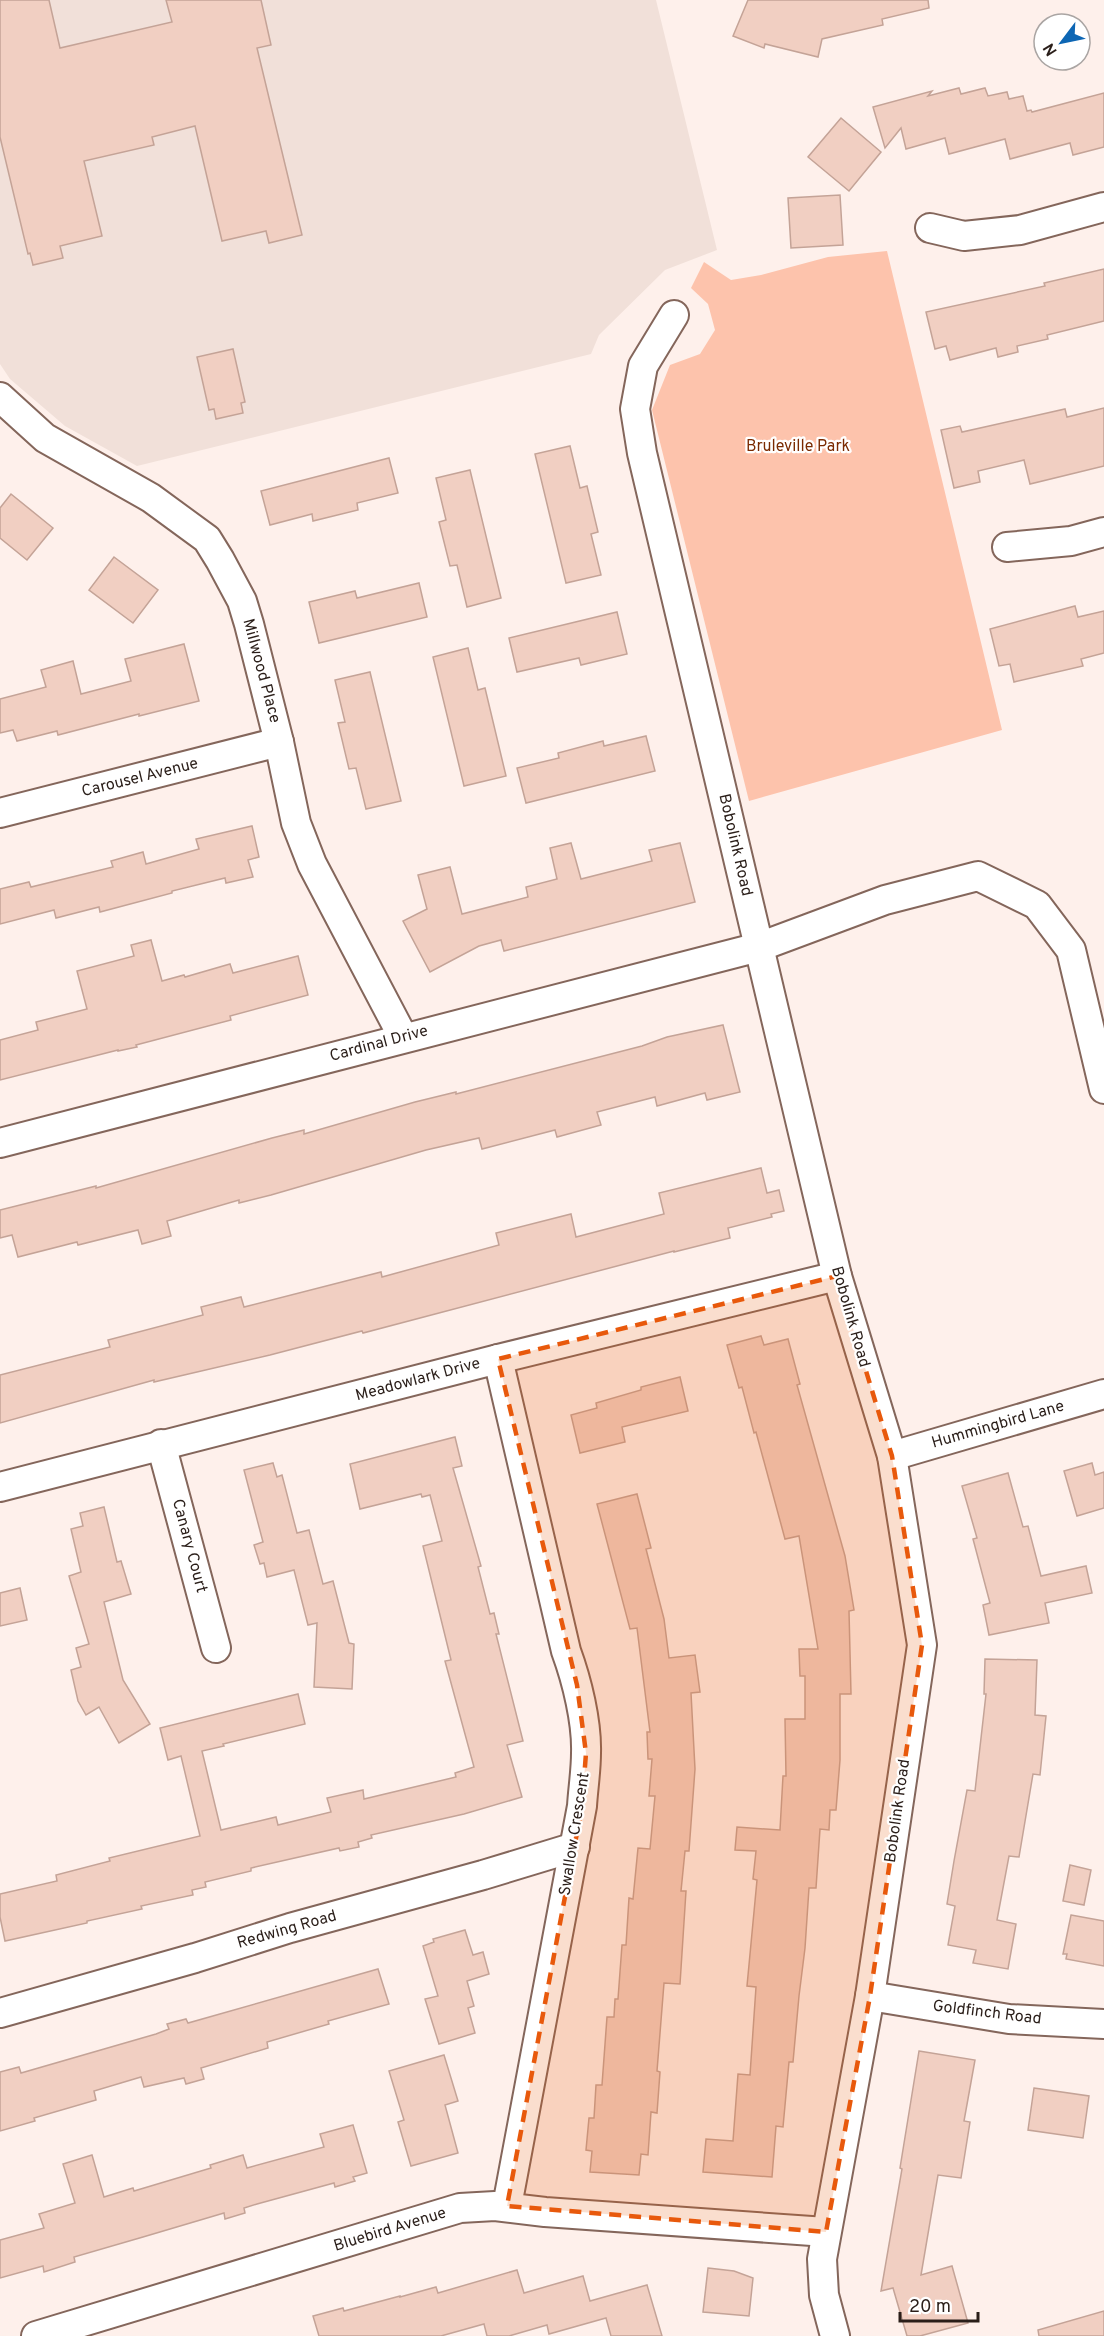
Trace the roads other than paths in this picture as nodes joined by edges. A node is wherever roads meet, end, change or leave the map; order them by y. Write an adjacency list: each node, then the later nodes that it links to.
1 (1104, 207): 2 (street)
2 (930, 228)
3 (674, 315): 9 (street, Bobolink Road)
4 (0, 397): 7 (street, Millwood Place)
5 (1104, 532): 6 (street)
6 (1007, 547)
7 (279, 742): 8 (street, Carousel Avenue); 10 (street, Millwood Place)
8 (0, 813)
9 (759, 947): 10 (street, Cardinal Drive); 11 (street, Cardinal Drive); 13 (street, Bobolink Road)
10 (403, 1037): 12 (street, Cardinal Drive)
11 (1104, 1089)
12 (0, 1143)
13 (837, 1276): 14 (street, Meadowlark Drive); 17 (street, Bobolink Road)
14 (498, 1359): 16 (street, Meadowlark Drive); 20 (street, Swallow Crescent)
15 (1104, 1394): 17 (street, Hummingbird Lane)
16 (161, 1444): 18 (street, Meadowlark Drive); 19 (street, Canary Court)
17 (892, 1456): 21 (street, Bobolink Road)
18 (0, 1487)
19 (216, 1648)
20 (575, 1847): 22 (street, Redwing Road); 24 (street, Swallow Crescent)
21 (870, 1996): 23 (street, Goldfinch Road); 25 (street, Bobolink Road)
22 (0, 2013)
23 (1104, 2024)
24 (507, 2206): 25 (street, Bluebird Avenue); 26 (street, Bluebird Avenue)
25 (826, 2232): 27 (street, Bobolink Road)
26 (36, 2336)
27 (835, 2336)

